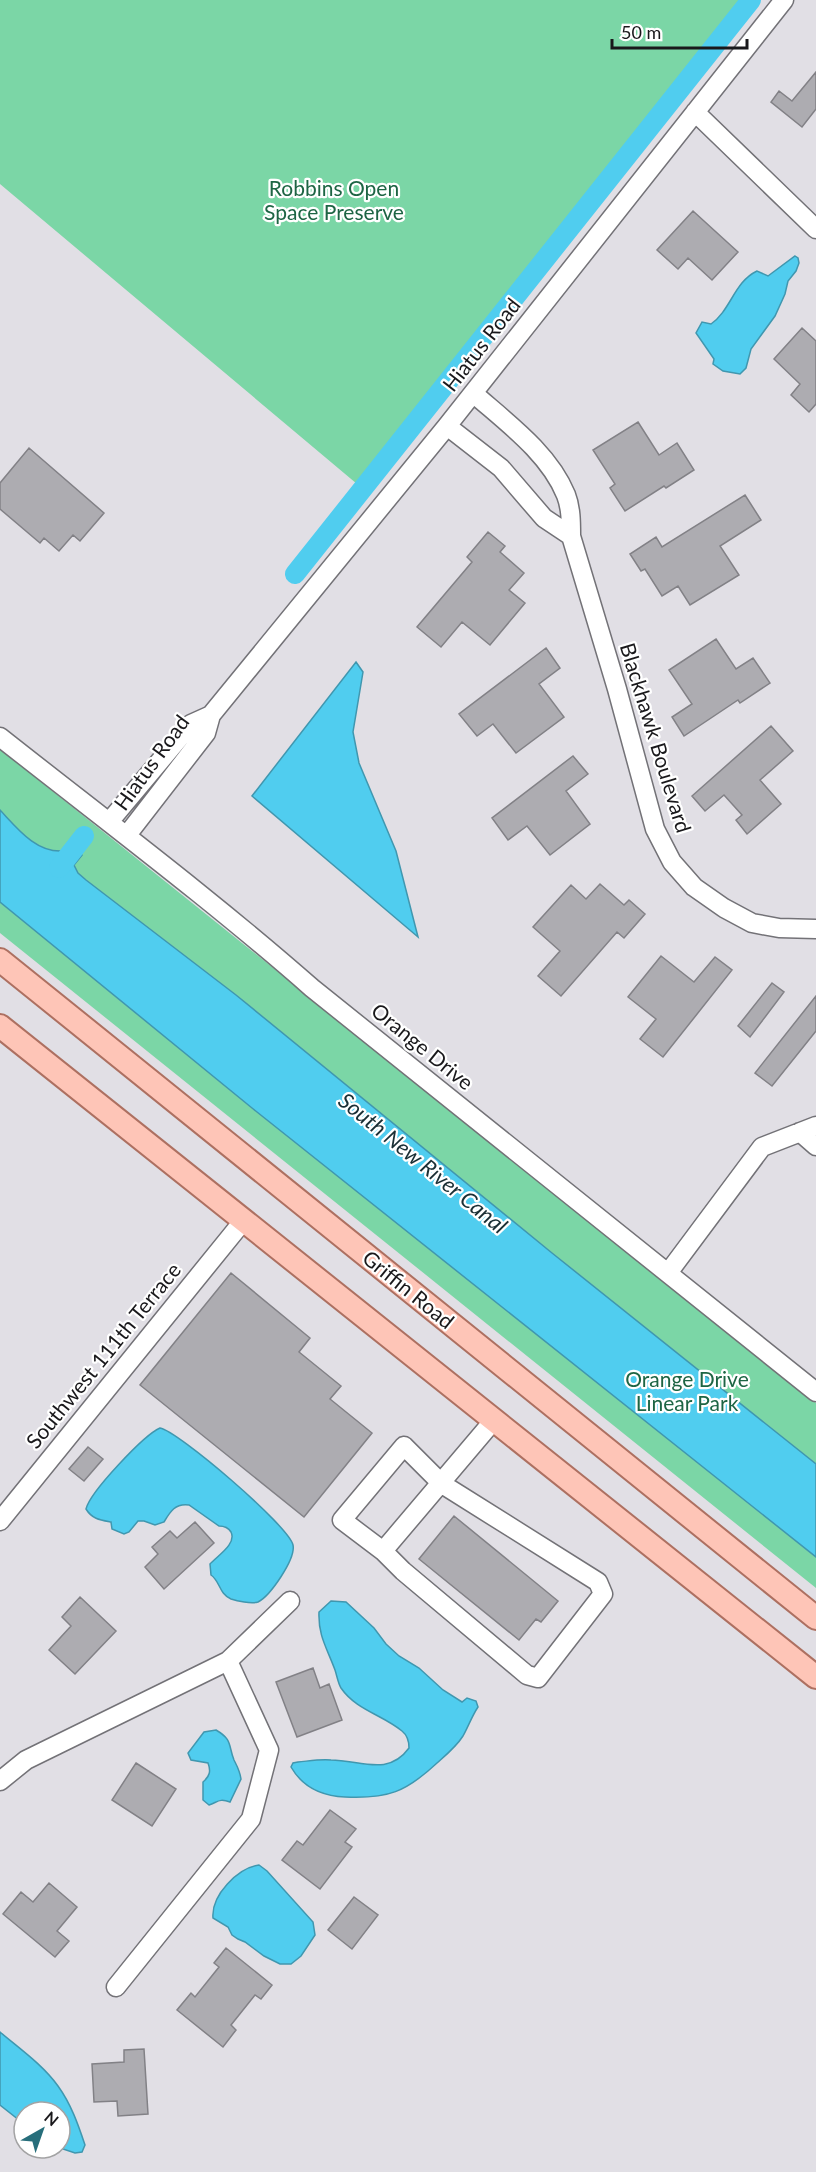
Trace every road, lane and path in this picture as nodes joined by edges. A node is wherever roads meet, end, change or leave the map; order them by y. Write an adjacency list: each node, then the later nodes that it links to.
1 (784, 0): 2 (street, Hiatus Road)
2 (695, 112): 3 (street); 4 (street, Hiatus Road)
3 (816, 229)
4 (473, 393): 5 (street, Hiatus Road); 6 (street, Blackhawk Boulevard)
5 (447, 426): 6 (street); 7 (street, Hiatus Road)
6 (571, 536): 11 (street, Blackhawk Boulevard)
7 (211, 715): 9 (street, Hiatus Road); 10 (street, Hiatus Road)
8 (0, 737): 9 (street, Orange Drive)
9 (109, 822): 10 (street, Orange Drive)
10 (127, 836): 19 (street, Orange Drive)
11 (816, 929)
12 (0, 960): 13 (main road, Griffin Road)
13 (23, 978): 14 (main road); 26 (main road, Griffin Road)
14 (0, 984)
15 (0, 1026): 18 (main road)
16 (808, 1129): 17 (street); 19 (street)
17 (816, 1146)
18 (244, 1220): 21 (main road); 23 (street, Southwest 111th Terrace)
19 (668, 1273): 20 (street, Orange Drive)
20 (816, 1392)
21 (494, 1420): 22 (street); 28 (main road)
22 (442, 1484): 24 (street); 24 (street); 24 (street)
23 (0, 1521)
24 (383, 1551)
25 (290, 1601): 27 (street)
26 (816, 1618)
27 (228, 1660): 29 (street); 30 (street)
28 (816, 1677)
29 (0, 1781)
30 (116, 1987)

